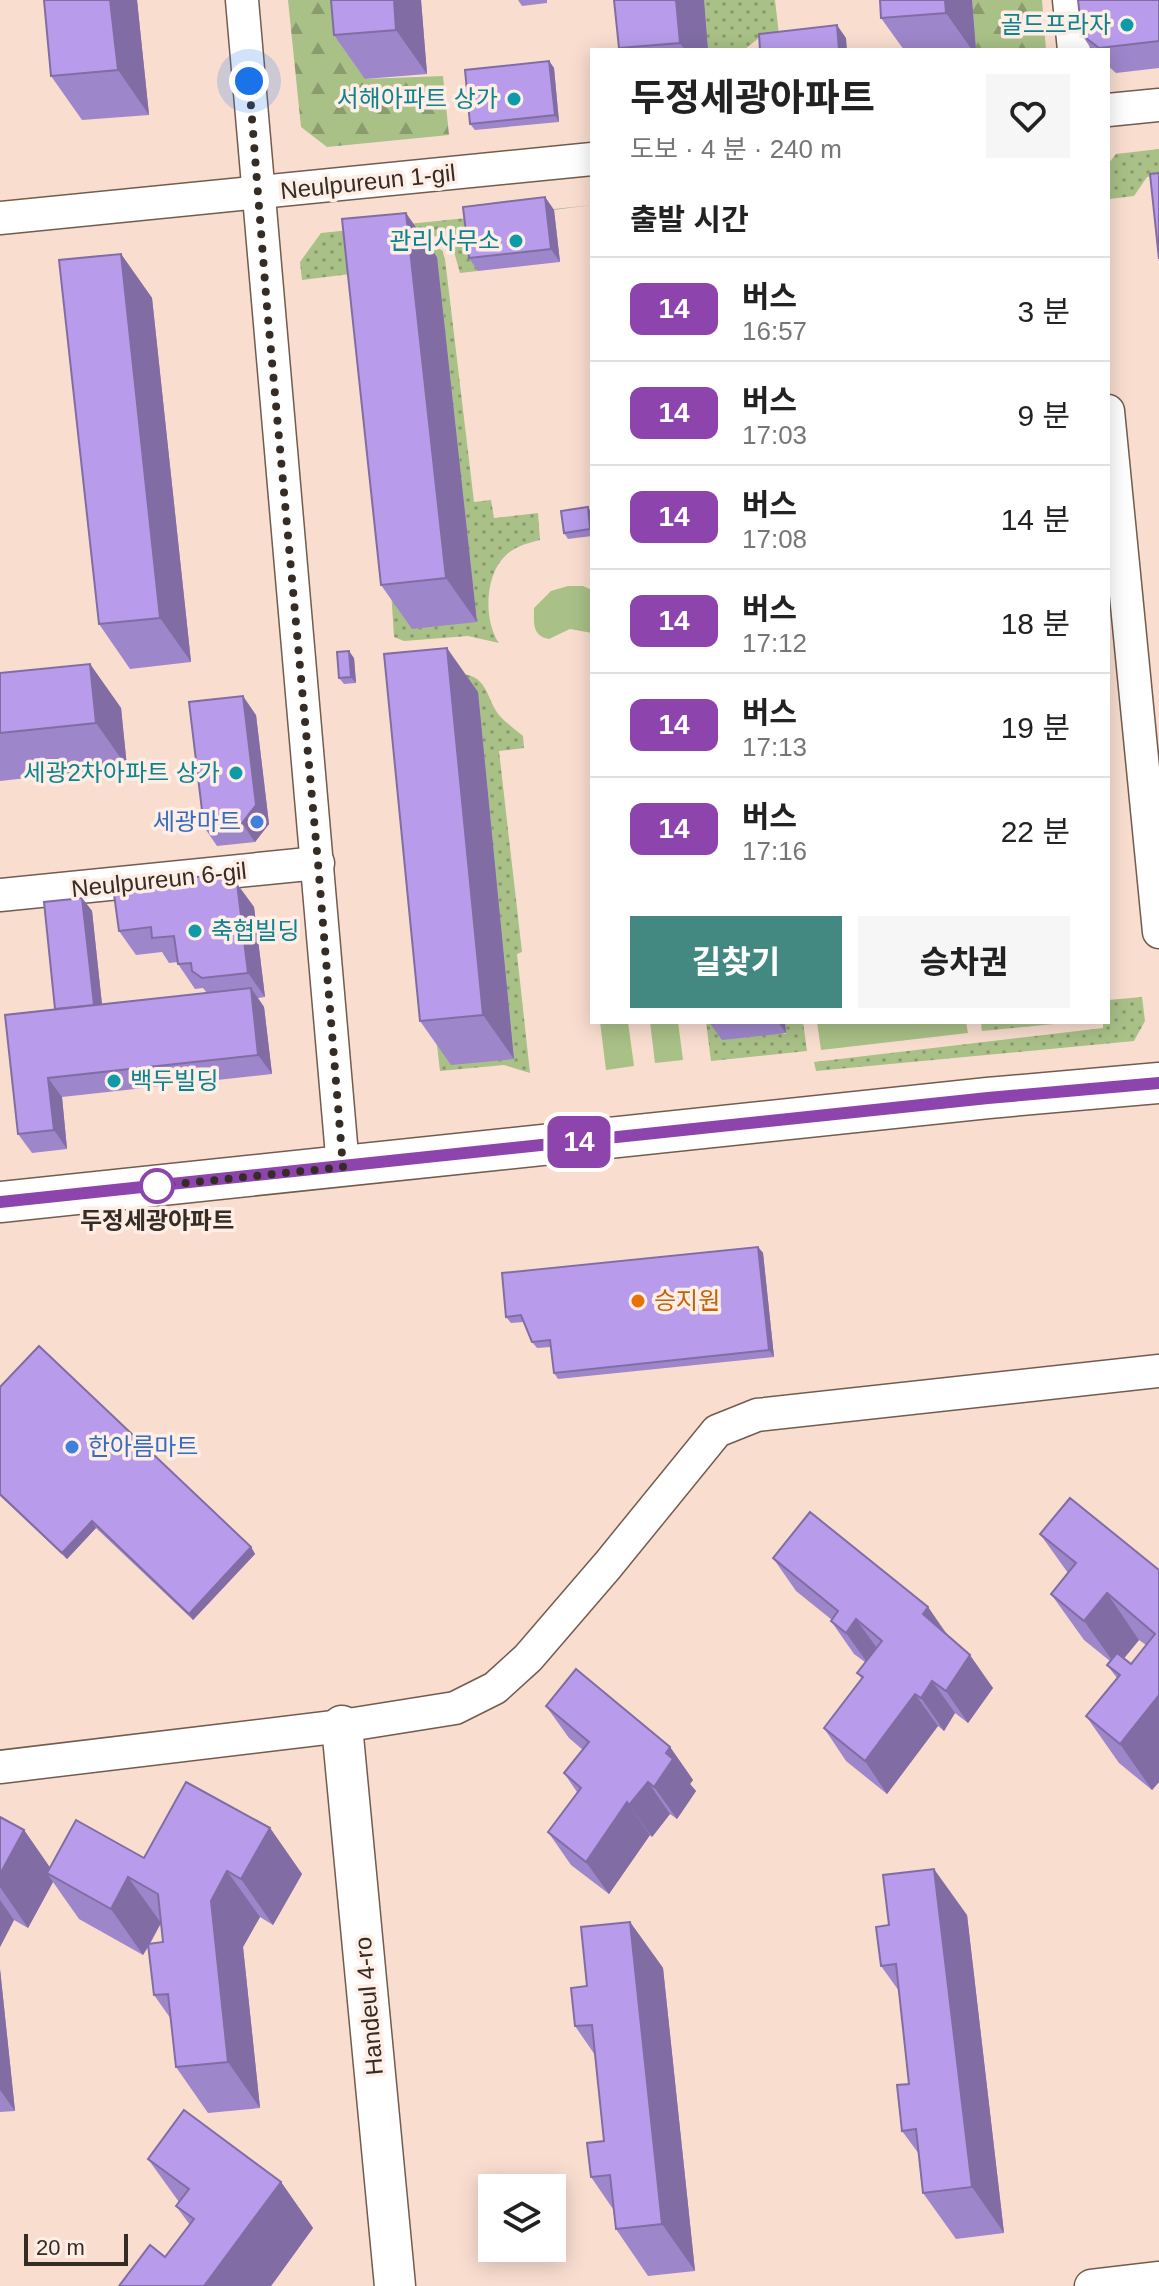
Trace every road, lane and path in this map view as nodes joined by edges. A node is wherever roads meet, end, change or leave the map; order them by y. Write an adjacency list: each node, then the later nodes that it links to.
1 (242, 0): 7 (street)
2 (1069, 0): 3 (street)
3 (1074, 48)
4 (1159, 105): 5 (street)
5 (1110, 110)
6 (590, 159): 7 (street, Neulpureun 1-gil)
7 (258, 193): 8 (street, Neulpureun 1-gil); 10 (street)
8 (0, 218)
9 (1110, 431): 12 (street)
10 (318, 863): 11 (street, Neulpureun 6-gil); 14 (street)
11 (0, 895)
12 (1159, 932)
13 (1159, 1083): 14 (street)
14 (343, 1167): 15 (street)
15 (0, 1202)
16 (1159, 1371): 17 (street)
17 (342, 1726): 18 (street); 20 (street, Handeul 4-ro)
18 (0, 1767)
19 (1159, 2278): 21 (street)
20 (395, 2286)
21 (1091, 2286)

